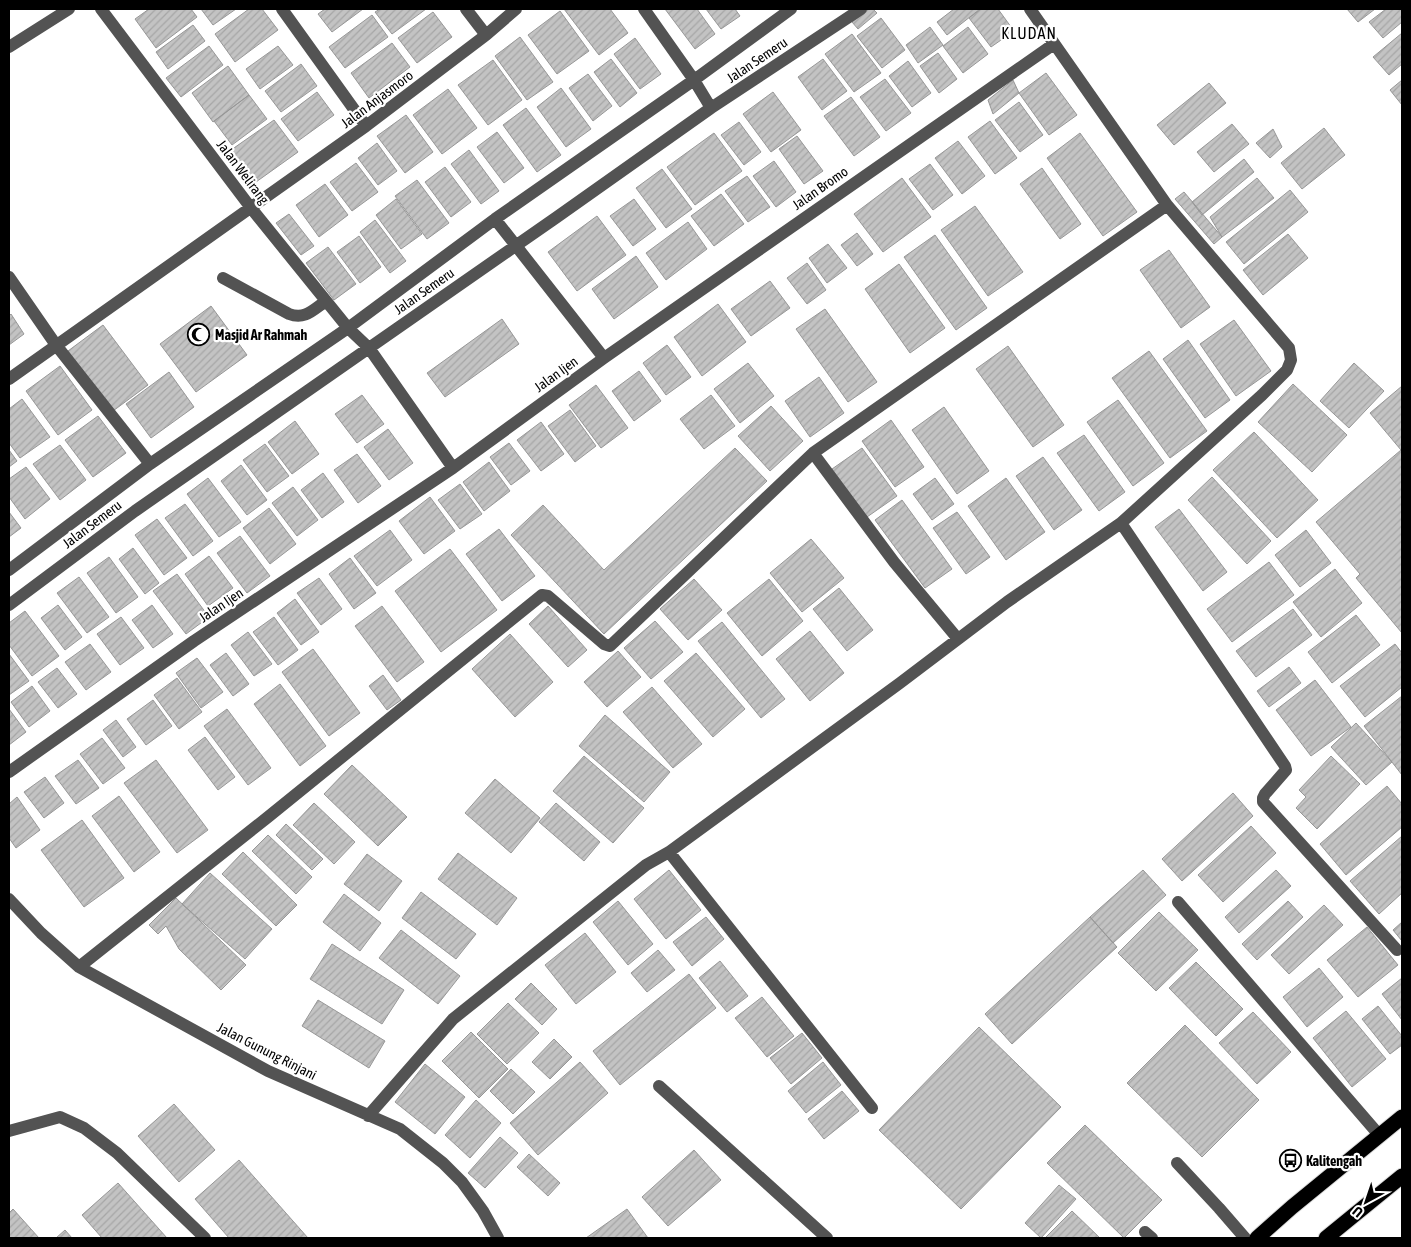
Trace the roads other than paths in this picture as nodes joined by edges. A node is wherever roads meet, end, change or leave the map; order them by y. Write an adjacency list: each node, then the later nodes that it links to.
1 (69, 9): 12 (street)
2 (101, 9): 17 (street, Jalan Welirang)
3 (282, 9): 15 (street)
4 (466, 9): 10 (street)
5 (516, 9): 10 (street, Jalan Anjasmoro)
6 (644, 9): 13 (street)
7 (791, 9): 13 (street, Jalan Semeru)
8 (861, 9): 14 (street, Jalan Semeru)
9 (1030, 9): 11 (street)
10 (486, 35): 15 (street, Jalan Anjasmoro)
11 (1054, 44): 16 (street); 26 (street, Jalan Bromo)
12 (9, 47)
13 (694, 80): 14 (street); 18 (street, Jalan Semeru)
14 (711, 108): 19 (street, Jalan Semeru)
15 (366, 126): 17 (street, Jalan Anjasmoro)
16 (1167, 206): 28 (street); 31 (street)
17 (251, 208): 22 (street, Jalan Welirang); 24 (street, Jalan Anjasmoro)
18 (495, 219): 19 (street); 23 (street, Jalan Semeru)
19 (515, 246): 25 (street, Jalan Semeru); 26 (street)
20 (9, 277): 24 (street)
21 (223, 278): 22 (street)
22 (326, 301): 23 (street, Jalan Welirang)
23 (348, 328): 25 (street, Jalan Welirang); 29 (street, Jalan Semeru)
24 (56, 345): 27 (street, Jalan Anjasmoro); 29 (street)
25 (369, 348): 30 (street); 33 (street, Jalan Semeru)
26 (604, 358): 30 (street, Jalan Ijen)
27 (9, 379)
28 (813, 453): 34 (street); 40 (street)
29 (150, 464): 32 (street, Jalan Semeru)
30 (454, 468): 35 (street, Jalan Ijen)
31 (1121, 524): 34 (street); 39 (street)
32 (9, 570)
33 (9, 606)
34 (958, 639): 36 (street)
35 (9, 772)
36 (669, 852): 42 (street); 43 (street)
37 (9, 899): 40 (street, Jalan Gunung Rinjani)
38 (1178, 902): 46 (street)
39 (1397, 950)
40 (79, 967): 43 (street, Jalan Gunung Rinjani)
41 (659, 1086): 51 (street)
42 (872, 1108)
43 (368, 1116): 50 (street, Jalan Gunung Rinjani)
44 (1402, 1117): 46 (highway)
45 (9, 1131): 49 (street)
46 (1380, 1136): 53 (highway)
47 (1177, 1162): 52 (street)
48 (1402, 1176): 54 (highway)
49 (205, 1238)
50 (498, 1238)
51 (827, 1238)
52 (1245, 1238)
53 (1257, 1238)
54 (1326, 1238)

